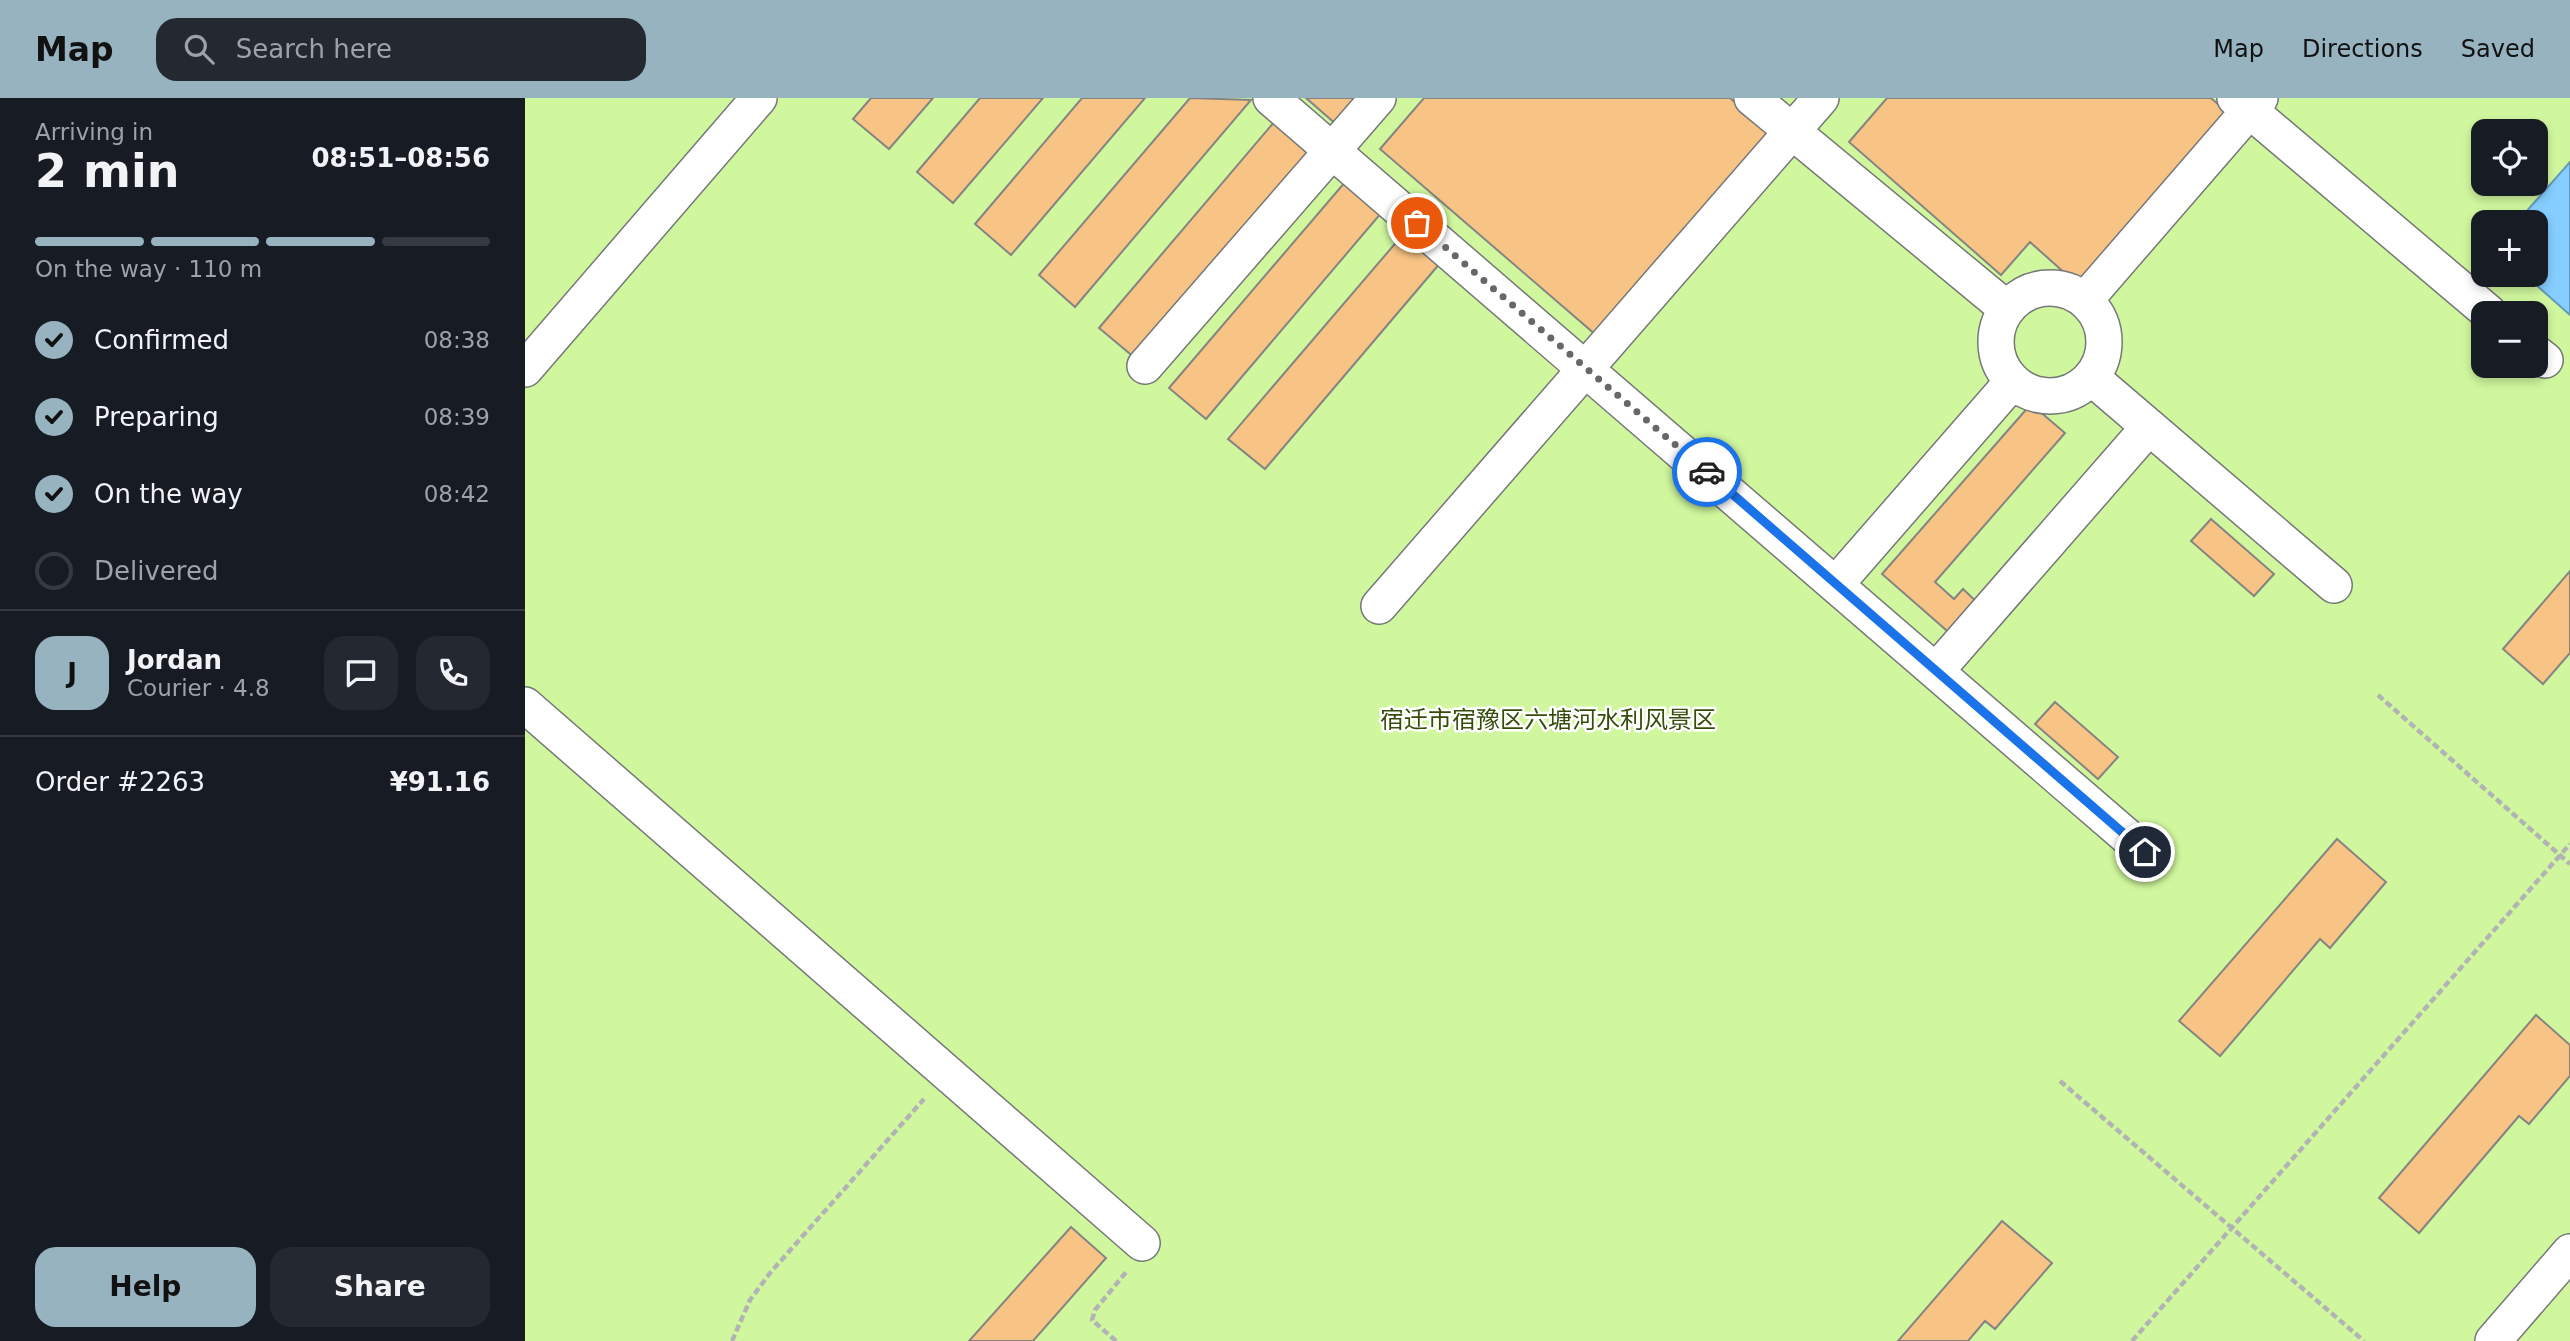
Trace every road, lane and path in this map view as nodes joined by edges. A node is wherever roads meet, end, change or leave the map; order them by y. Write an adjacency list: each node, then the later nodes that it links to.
1 (759, 98): 14 (street)
2 (1271, 98): 8 (street)
3 (1378, 98): 8 (street)
4 (1752, 98): 7 (street)
5 (1821, 98): 7 (street)
6 (2248, 102): 9 (street); 10 (street)
7 (1792, 131): 11 (street); 13 (street)
8 (1332, 150): 12 (street); 13 (street)
9 (2085, 300): 11 (street); 15 (street)
10 (2475, 301)
11 (2007, 309): 16 (street)
12 (1145, 366)
13 (1586, 368): 18 (street); 20 (street)
14 (525, 369)
15 (2092, 377): 16 (street); 17 (street)
16 (2013, 381): 18 (street)
17 (2149, 427): 19 (street); 21 (street)
18 (1836, 584): 21 (street)
19 (2334, 585)
20 (1379, 606)
21 (1936, 671): 25 (street)
22 (2378, 695): 26 (path)
23 (525, 705): 28 (street)
24 (2570, 844): 26 (path)
25 (2145, 852)
26 (2560, 855): 27 (path); 30 (path)
27 (2570, 863)
28 (947, 1073): 31 (street); 33 (path)
29 (2060, 1081): 30 (path)
30 (2232, 1228): 35 (path); 36 (path)
31 (1142, 1243): 34 (path)
32 (2570, 1252): 37 (street)
33 (732, 1341)
34 (1115, 1341)
35 (2132, 1341)
36 (2364, 1341)
37 (2493, 1341)

